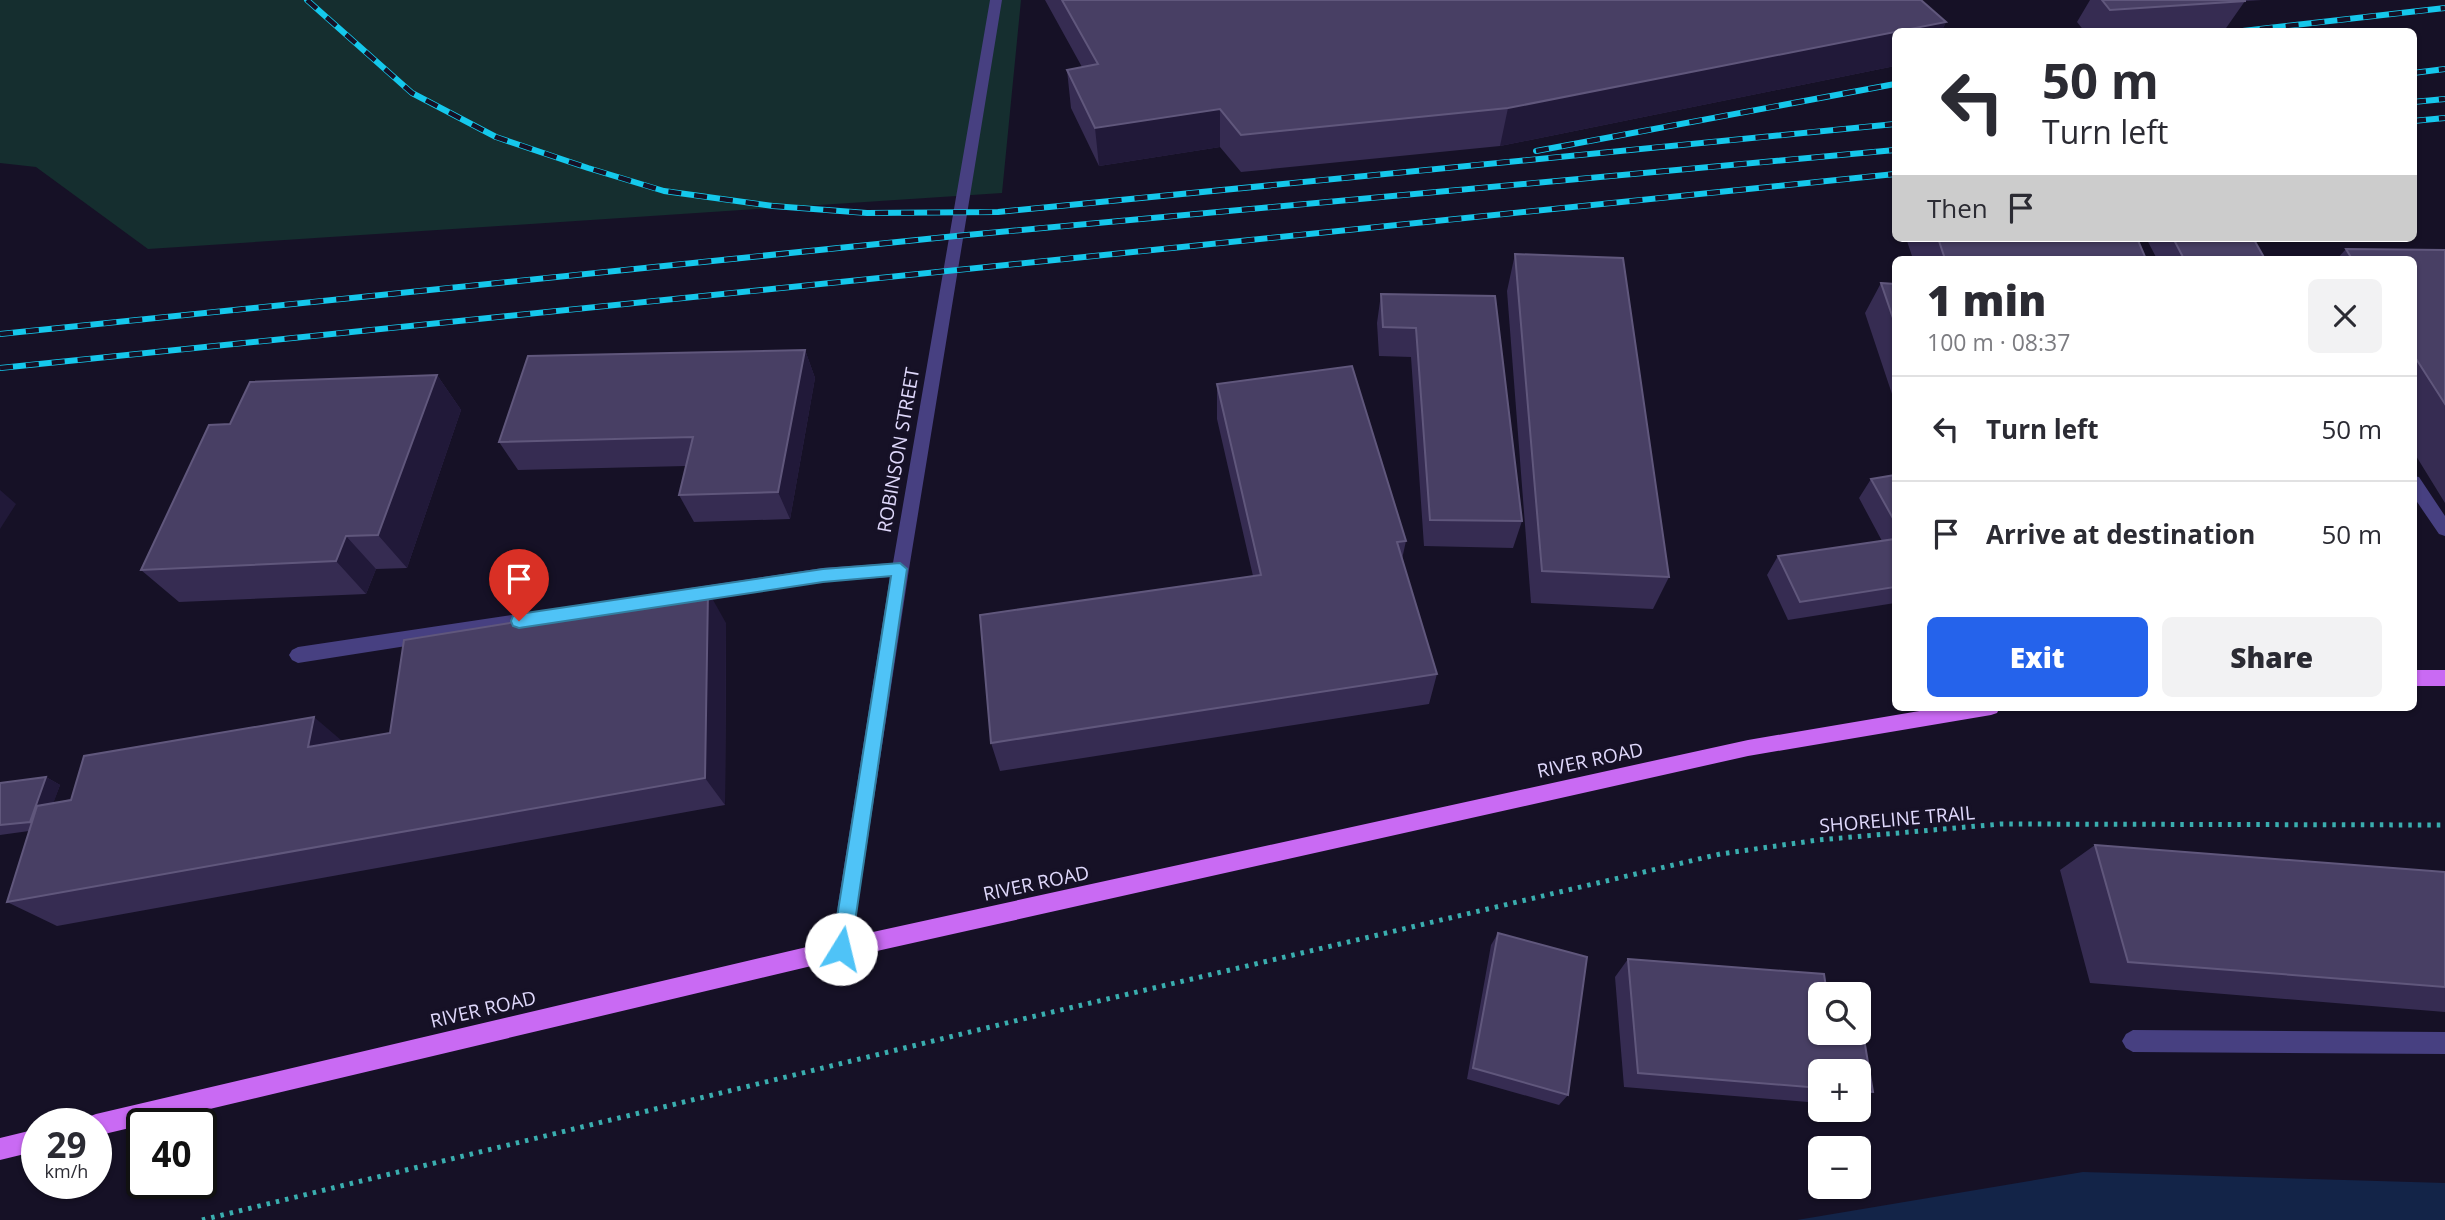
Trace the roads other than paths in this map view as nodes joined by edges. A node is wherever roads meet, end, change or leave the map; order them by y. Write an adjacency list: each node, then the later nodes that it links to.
1 (996, 0): 4 (street, ROBINSON STREET)
2 (2417, 488): 3 (street)
3 (2445, 528)
4 (900, 569): 5 (street); 11 (street, ROBINSON STREET)
5 (671, 598)
6 (616, 606): 7 (street)
7 (298, 654)
8 (2417, 678): 9 (main road)
9 (2445, 678)
10 (1967, 711): 11 (main road, RIVER ROAD)
11 (841, 949): 14 (main road, RIVER ROAD)
12 (2133, 1041): 13 (street)
13 (2445, 1043)
14 (112, 1121)
15 (21, 1144): 16 (main road)
16 (0, 1149)

